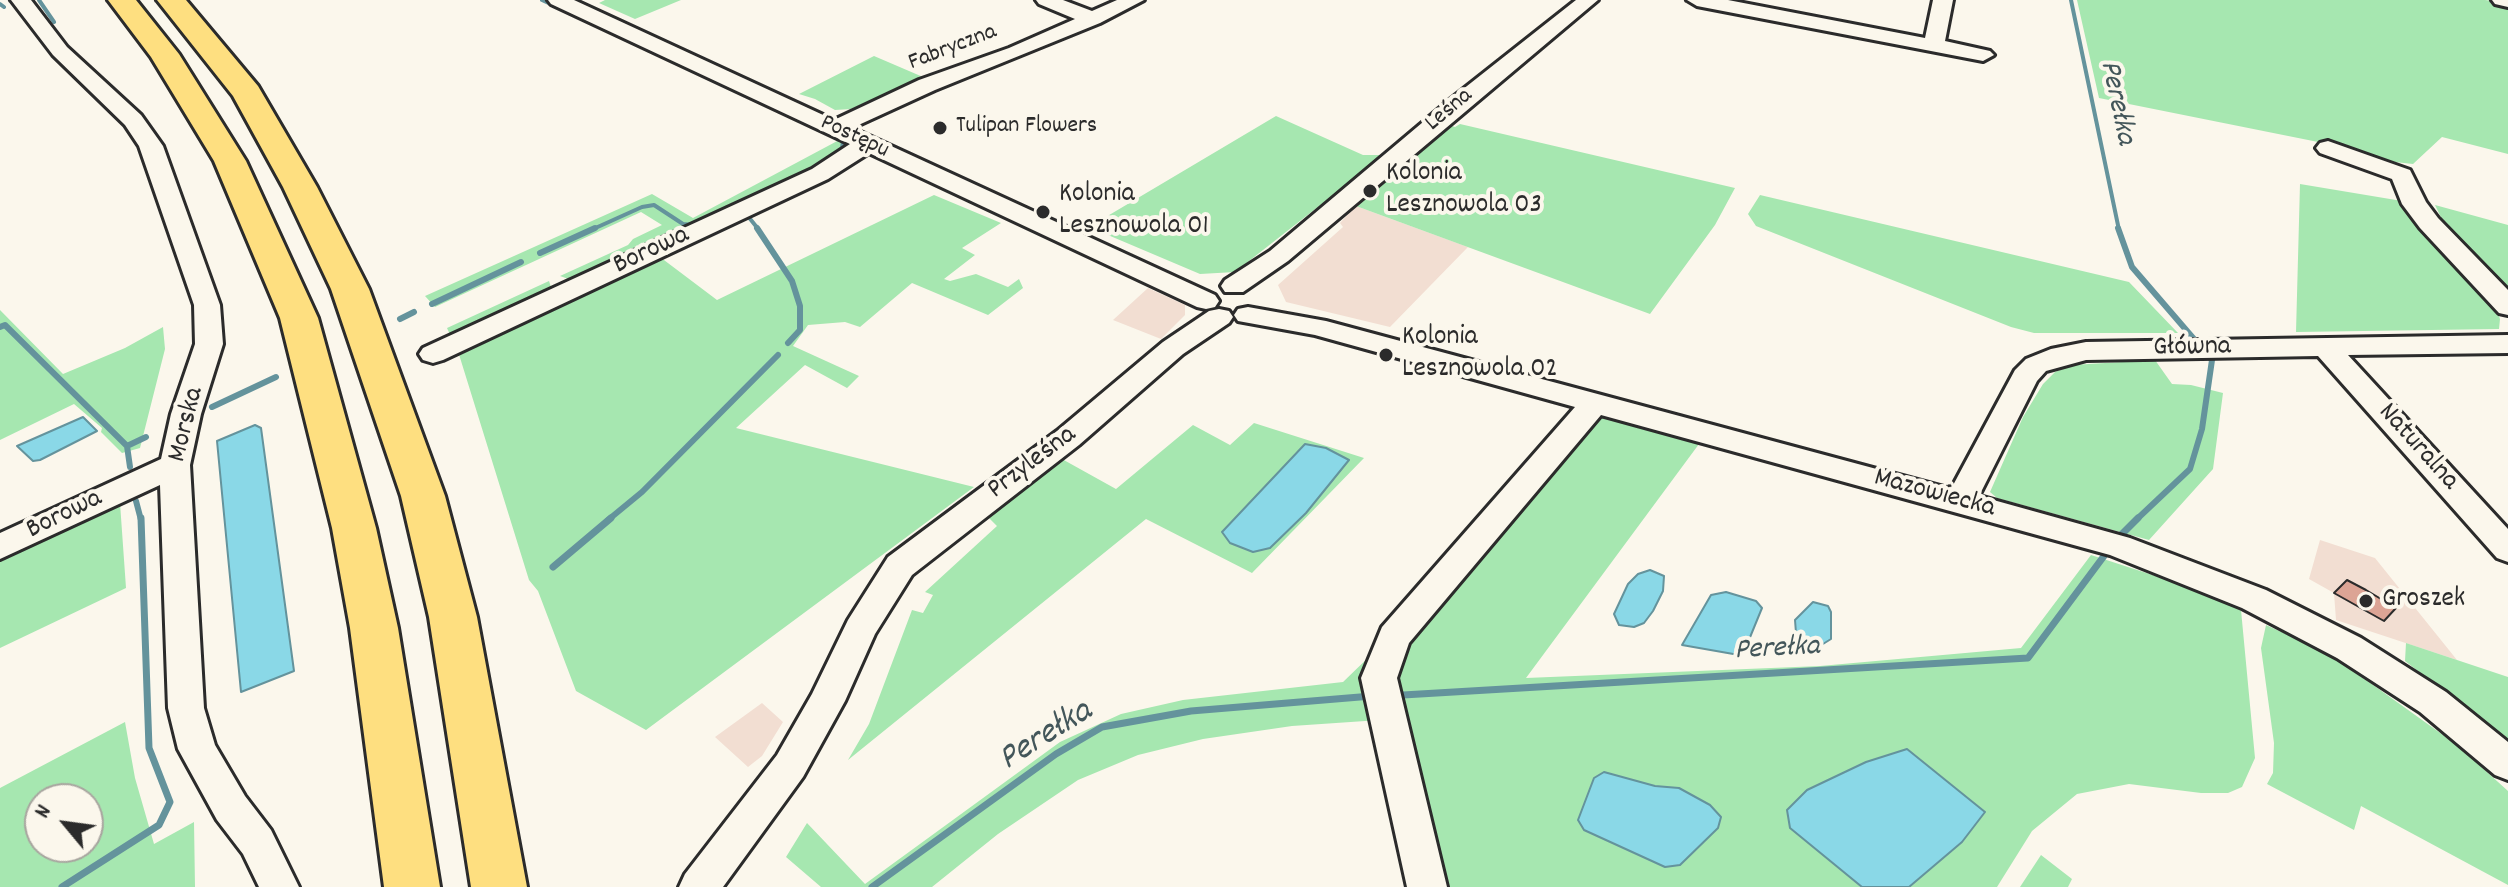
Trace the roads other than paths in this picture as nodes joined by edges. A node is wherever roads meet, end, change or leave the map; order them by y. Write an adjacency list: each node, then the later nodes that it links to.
1 (21, 0): 25 (street, Morska)
2 (122, 0): 31 (highway)
3 (171, 0): 32 (highway)
4 (558, 0): 16 (street, Postępu)
5 (1046, 0): 13 (street)
6 (1134, 0): 13 (street, Fabryczna)
7 (1588, 0): 19 (street, Leśna)
8 (1697, 0): 12 (street)
9 (1943, 0): 14 (street)
10 (2502, 0): 11 (street)
11 (2508, 1)
12 (1736, 3): 14 (street)
13 (1093, 19): 16 (street, Fabryczna)
14 (1934, 44): 15 (street)
15 (1983, 55)
16 (834, 128): 17 (street, Postępu)
17 (867, 144): 19 (street, Postępu); 23 (street, Borowa)
18 (2328, 148): 20 (street)
19 (1230, 302): 24 (street, Mazowiecka); 33 (street, Przyleśna)
20 (2508, 307)
21 (2508, 344): 22 (street, Główna)
22 (2325, 347): 26 (street, Główna); 28 (street, Naturalna)
23 (433, 354)
24 (1595, 403): 26 (street, Mazowiecka); 34 (street)
25 (175, 465): 27 (street, Borowa); 30 (street, Morska)
26 (1960, 502): 29 (street, Mazowiecka)
27 (0, 547)
28 (2508, 550)
29 (2508, 764)
30 (279, 887)
31 (412, 887)
32 (499, 887)
33 (699, 887)
34 (1427, 887)

